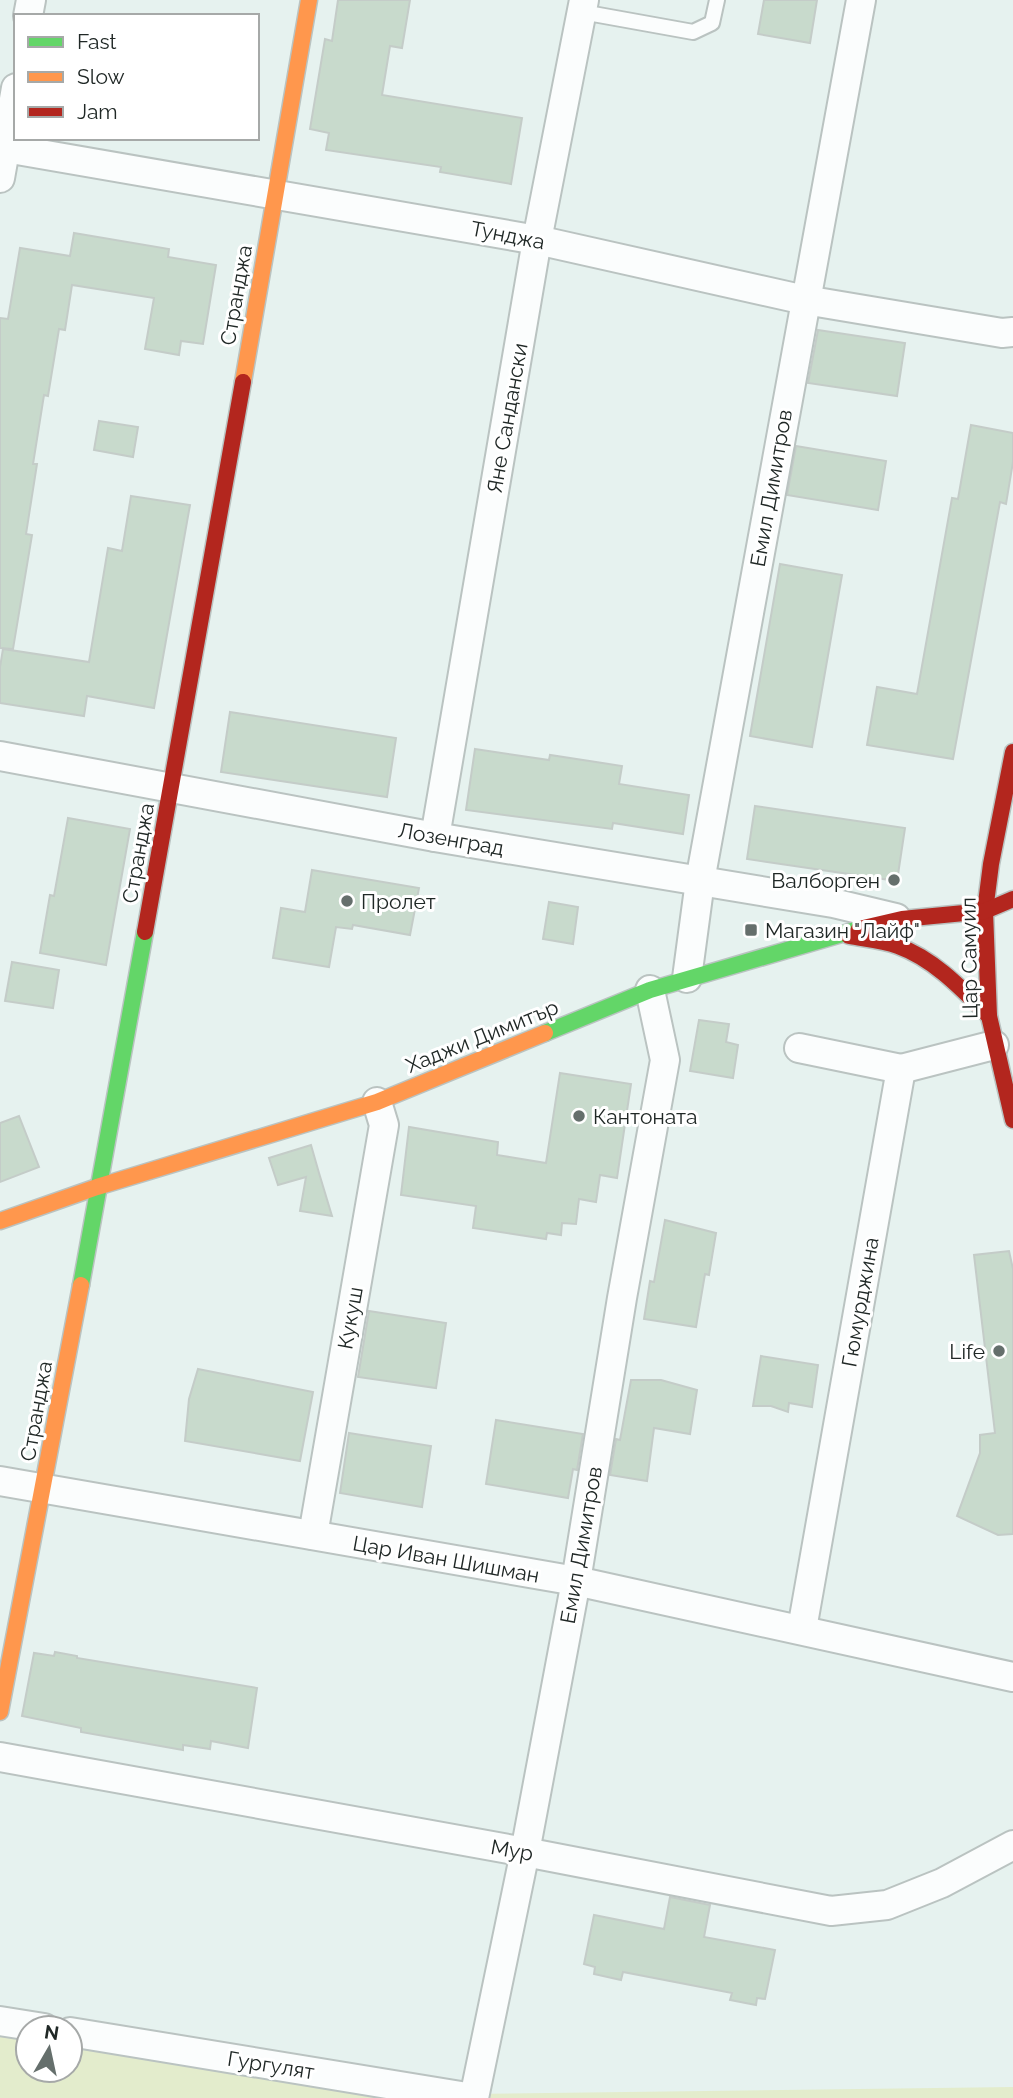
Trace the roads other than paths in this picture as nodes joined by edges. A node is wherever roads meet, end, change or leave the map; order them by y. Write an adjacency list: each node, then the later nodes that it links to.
1 (309, 0): 8 (street, Странджа)
2 (717, 0): 4 (lane)
3 (861, 0): 10 (street, Емил Димитров)
4 (583, 6): 9 (street, Яне Сандански)
5 (14, 97): 6 (street)
6 (3, 148): 7 (street); 8 (street, Тунджа)
7 (0, 178)
8 (275, 194): 9 (street, Тунджа); 14 (street, Странджа)
9 (537, 240): 10 (street, Тунджа); 15 (street, Яне Сандански)
10 (805, 300): 11 (street, Тунджа); 16 (street, Емил Димитров)
11 (1013, 332)
12 (1013, 752): 18 (street, Цар Самуил)
13 (0, 755): 14 (street, Лозенград)
14 (171, 788): 15 (street, Лозенград); 30 (street, Странджа)
15 (435, 837): 16 (street, Лозенград)
16 (700, 881): 19 (street, Лозенград); 22 (street, Емил Димитров)
17 (1013, 899): 18 (street, Хаджи Димитър)
18 (985, 911): 19 (street, Хаджи Димитър); 20 (street, Хаджи Димитър); 24 (street, Цар Самуил)
19 (902, 919): 21 (street, Хаджи Димитър)
20 (1013, 920)
21 (837, 934): 22 (street, Хаджи Димитър); 24 (street)
22 (687, 978): 23 (street, Хаджи Димитър)
23 (650, 990): 28 (street, Хаджи Димитър); 35 (street, Емил Димитров)
24 (989, 1016): 25 (street, Цар Самуил)
25 (993, 1045): 27 (street); 29 (street, Цар Самуил)
26 (799, 1048): 27 (street)
27 (901, 1069): 36 (street, Гюмурджина)
28 (377, 1102): 30 (street, Хаджи Димитър); 34 (street, Кукуш)
29 (1013, 1120)
30 (97, 1188): 31 (street, Хаджи Димитър); 33 (street, Странджа)
31 (0, 1221)
32 (0, 1481): 33 (street, Цар Иван Шишман)
33 (43, 1489): 34 (street, Цар Иван Шишман); 38 (street, Странджа)
34 (313, 1535): 35 (street, Цар Иван Шишман)
35 (576, 1581): 36 (street, Цар Иван Шишман); 41 (street, Емил Димитров)
36 (802, 1629): 37 (street, Цар Иван Шишман)
37 (1013, 1677)
38 (0, 1712)
39 (0, 1757): 41 (street, Мур)
40 (1013, 1846): 41 (street, Мур)
41 (525, 1852): 43 (street, Емил Димитров)
42 (84, 2034): 43 (street, Гургулят)
43 (473, 2098)

